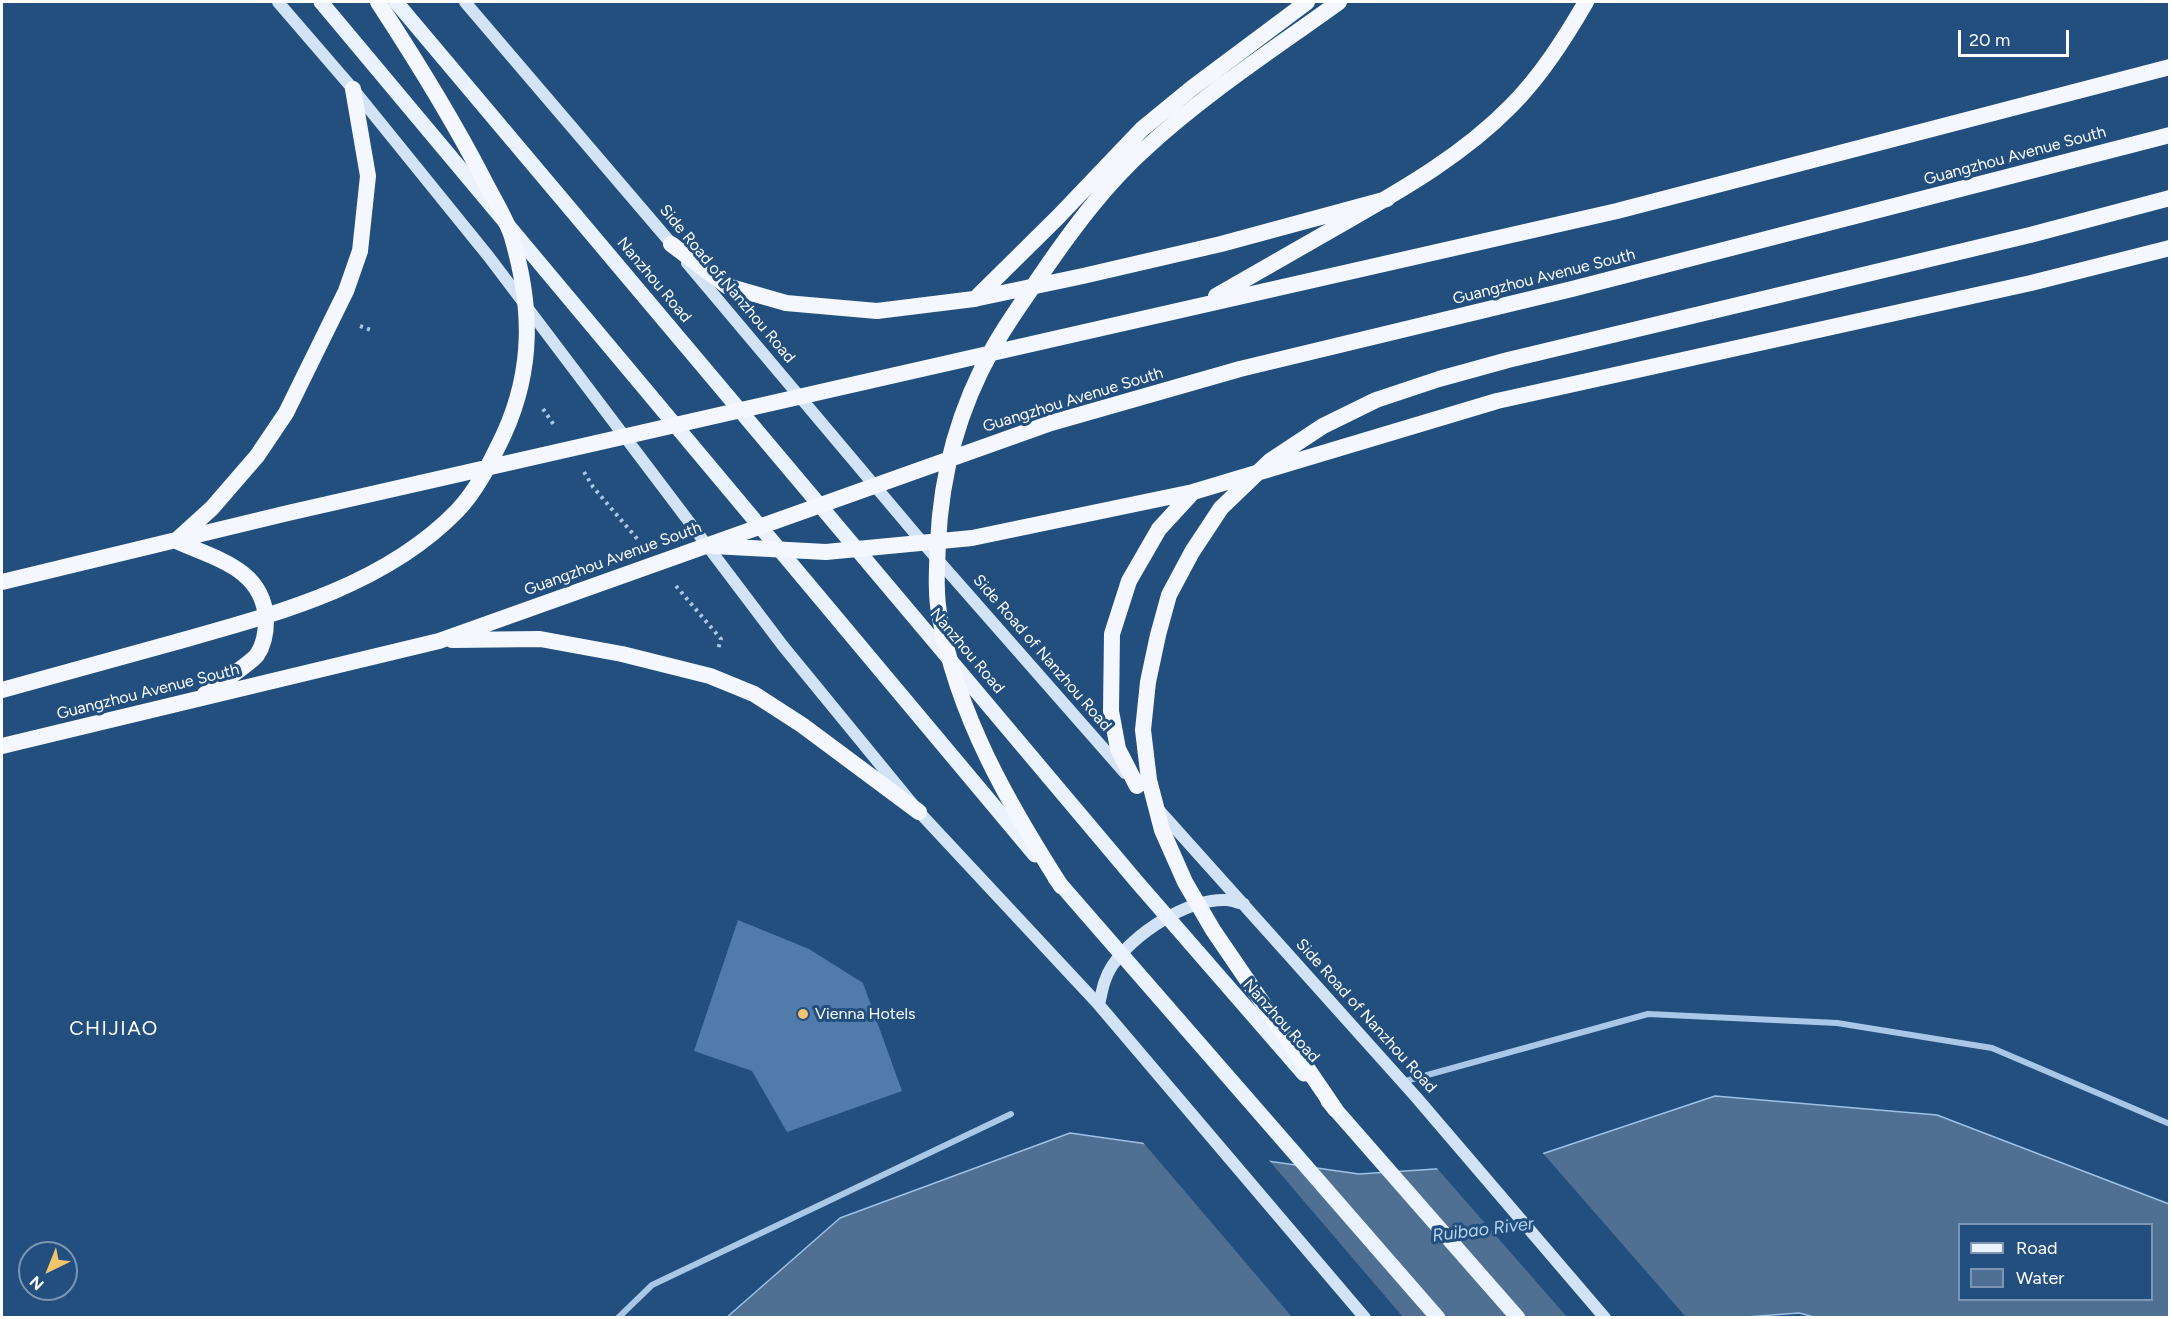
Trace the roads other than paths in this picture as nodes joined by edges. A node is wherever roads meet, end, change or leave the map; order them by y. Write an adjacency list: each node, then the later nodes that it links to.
1 (278, 2): 10 (main road)
2 (321, 2): 32 (main road)
3 (378, 2): 27 (highway)
4 (396, 2): 36 (main road, Nanzhou Road)
5 (465, 2): 14 (main road, Side Road of Nanzhou Road)
6 (1307, 2): 16 (highway)
7 (1339, 2): 32 (highway)
8 (1586, 2): 13 (highway)
9 (2169, 67): 17 (highway)
10 (353, 89): 19 (main road); 22 (highway)
11 (2169, 135): 20 (highway, Guangzhou Avenue South)
12 (2169, 198): 36 (highway)
13 (1387, 199): 16 (highway); 17 (highway)
14 (671, 244): 16 (highway); 18 (main road, Side Road of Nanzhou Road)
15 (2169, 248): 21 (highway)
16 (974, 299)
17 (1199, 306): 18 (highway)
18 (801, 396): 19 (highway); 20 (main road, Side Road of Nanzhou Road)
19 (624, 436): 22 (highway); 24 (main road)
20 (876, 486): 23 (main road, Side Road of Nanzhou Road); 24 (highway, Guangzhou Avenue South)
21 (1193, 492): 23 (highway); 30 (highway)
22 (176, 541): 25 (highway); 28 (highway)
23 (923, 543): 24 (highway); 30 (main road, Side Road of Nanzhou Road)
24 (706, 546): 26 (highway, Guangzhou Avenue South); 31 (main road)
25 (2, 582)
26 (439, 640): 28 (highway, Guangzhou Avenue South); 31 (highway)
27 (2, 690)
28 (200, 698): 29 (highway, Guangzhou Avenue South)
29 (2, 746)
30 (1137, 786): 33 (main road, Side Road of Nanzhou Road)
31 (919, 812): 34 (main road)
32 (1061, 886): 41 (main road)
33 (1245, 905): 34 (main road); 35 (main road, Side Road of Nanzhou Road)
34 (1099, 1005): 40 (main road)
35 (1402, 1082): 38 (street); 43 (main road, Side Road of Nanzhou Road)
36 (1335, 1109): 42 (main road, Nanzhou Road)
37 (1011, 1114): 39 (street)
38 (2169, 1124)
39 (618, 1317)
40 (1365, 1317)
41 (1438, 1317)
42 (1518, 1317)
43 (1605, 1317)

